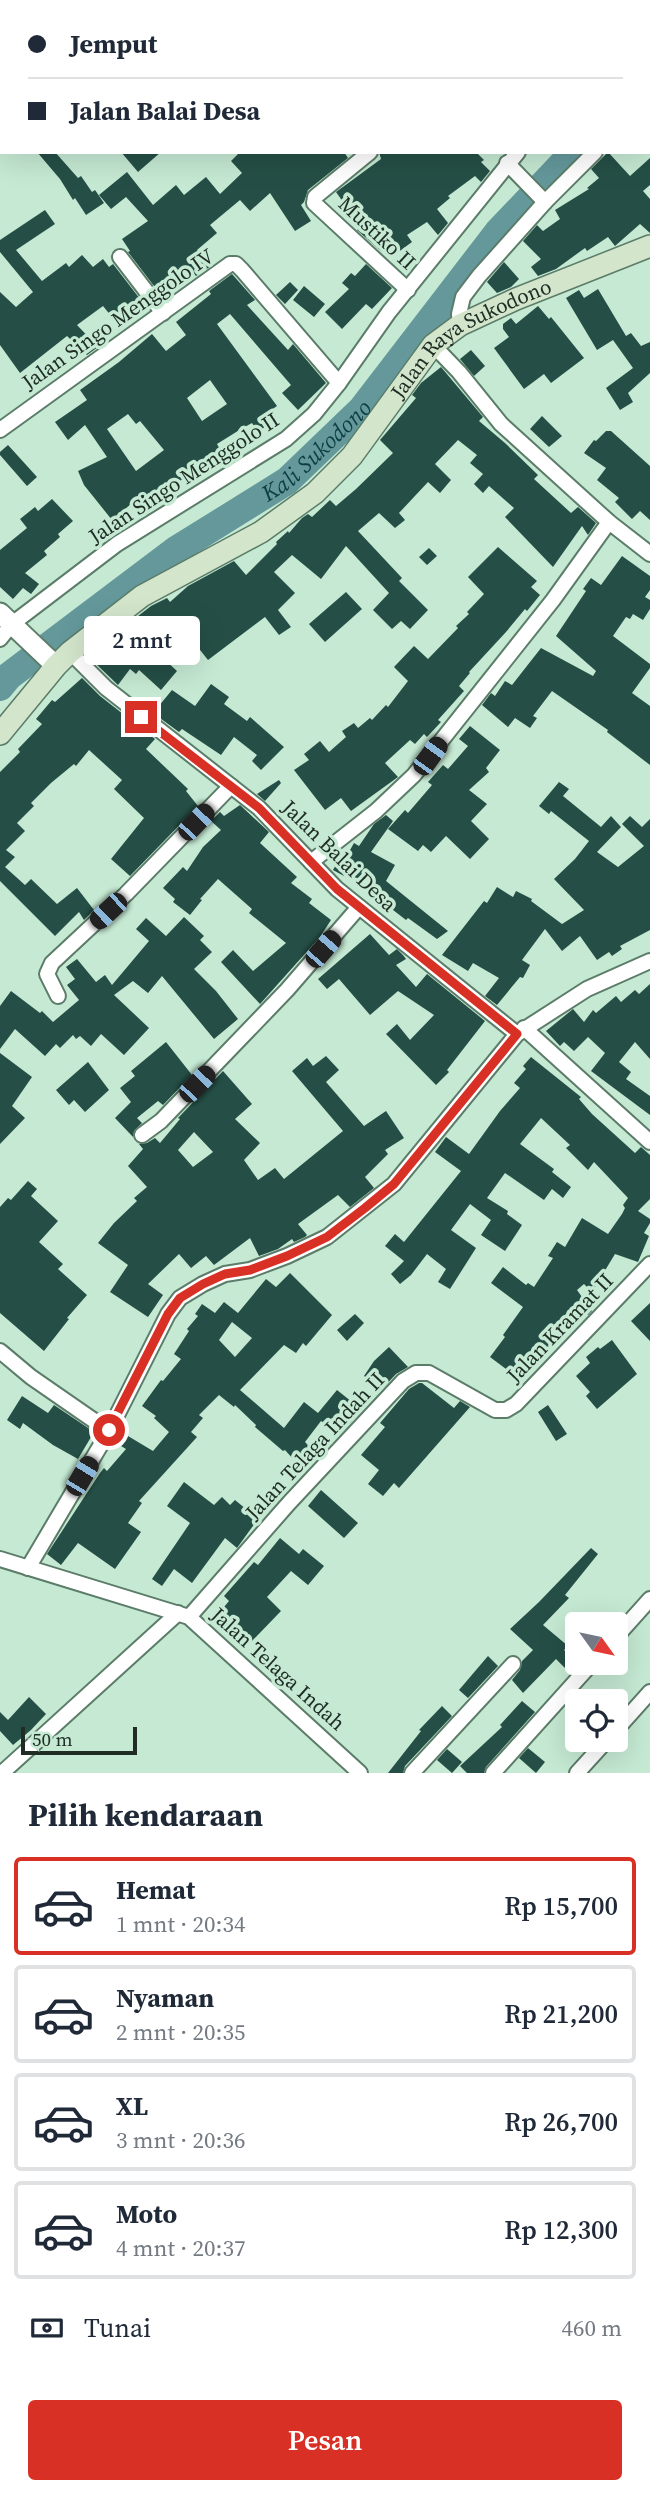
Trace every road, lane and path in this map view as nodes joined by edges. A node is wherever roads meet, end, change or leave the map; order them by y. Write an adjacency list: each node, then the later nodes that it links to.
1 (368, 154): 8 (street, Mustiko II)
2 (517, 154): 4 (street, Jalan Singo Menggolo II)
3 (593, 154): 5 (street)
4 (509, 165): 5 (street); 8 (street, Jalan Singo Menggolo II)
5 (543, 201): 10 (street)
6 (650, 246): 10 (main road, Jalan Raya Sukodono)
7 (120, 257): 9 (street)
8 (408, 290): 12 (street, Jalan Singo Menggolo II)
9 (163, 313): 12 (street, Jalan Singo Menggolo IV); 13 (street, Jalan Singo Menggolo IV)
10 (460, 325): 11 (main road, Jalan Raya Sukodono)
11 (433, 345): 14 (street); 17 (main road, Jalan Raya Sukodono)
12 (339, 383): 16 (street, Jalan Singo Menggolo II)
13 (0, 430)
14 (609, 522): 15 (street); 20 (street)
15 (650, 554)
16 (8, 627): 17 (street)
17 (59, 660): 18 (main road, Jalan Raya Sukodono); 19 (street, Jalan Balai Desa)
18 (0, 734)
19 (231, 786): 20 (street, Jalan Balai Desa); 23 (street)
20 (311, 862): 21 (street, Jalan Balai Desa)
21 (359, 907): 24 (street, Jalan Balai Desa); 25 (street)
22 (650, 961): 24 (street)
23 (58, 996)
24 (521, 1031): 26 (street, Jalan Balai Desa); 30 (street)
25 (142, 1135)
26 (650, 1142)
27 (650, 1264): 29 (street, Jalan Kramat II)
28 (0, 1351): 30 (street)
29 (495, 1410): 34 (street, Jalan Telaga Indah II)
30 (109, 1430): 32 (street)
31 (0, 1559): 32 (street, Jalan Telaga Indah)
32 (28, 1568): 34 (street, Jalan Telaga Indah)
33 (650, 1599): 35 (street)
34 (184, 1615): 41 (street, Jalan Telaga Indah II); 42 (street, Jalan Telaga Indah)
35 (628, 1624)
36 (513, 1664): 43 (street)
37 (581, 1675): 44 (street)
38 (650, 1692): 39 (street)
39 (628, 1717)
40 (596, 1752): 45 (street)
41 (2, 1773)
42 (360, 1773)
43 (412, 1773)
44 (493, 1773)
45 (577, 1773)

